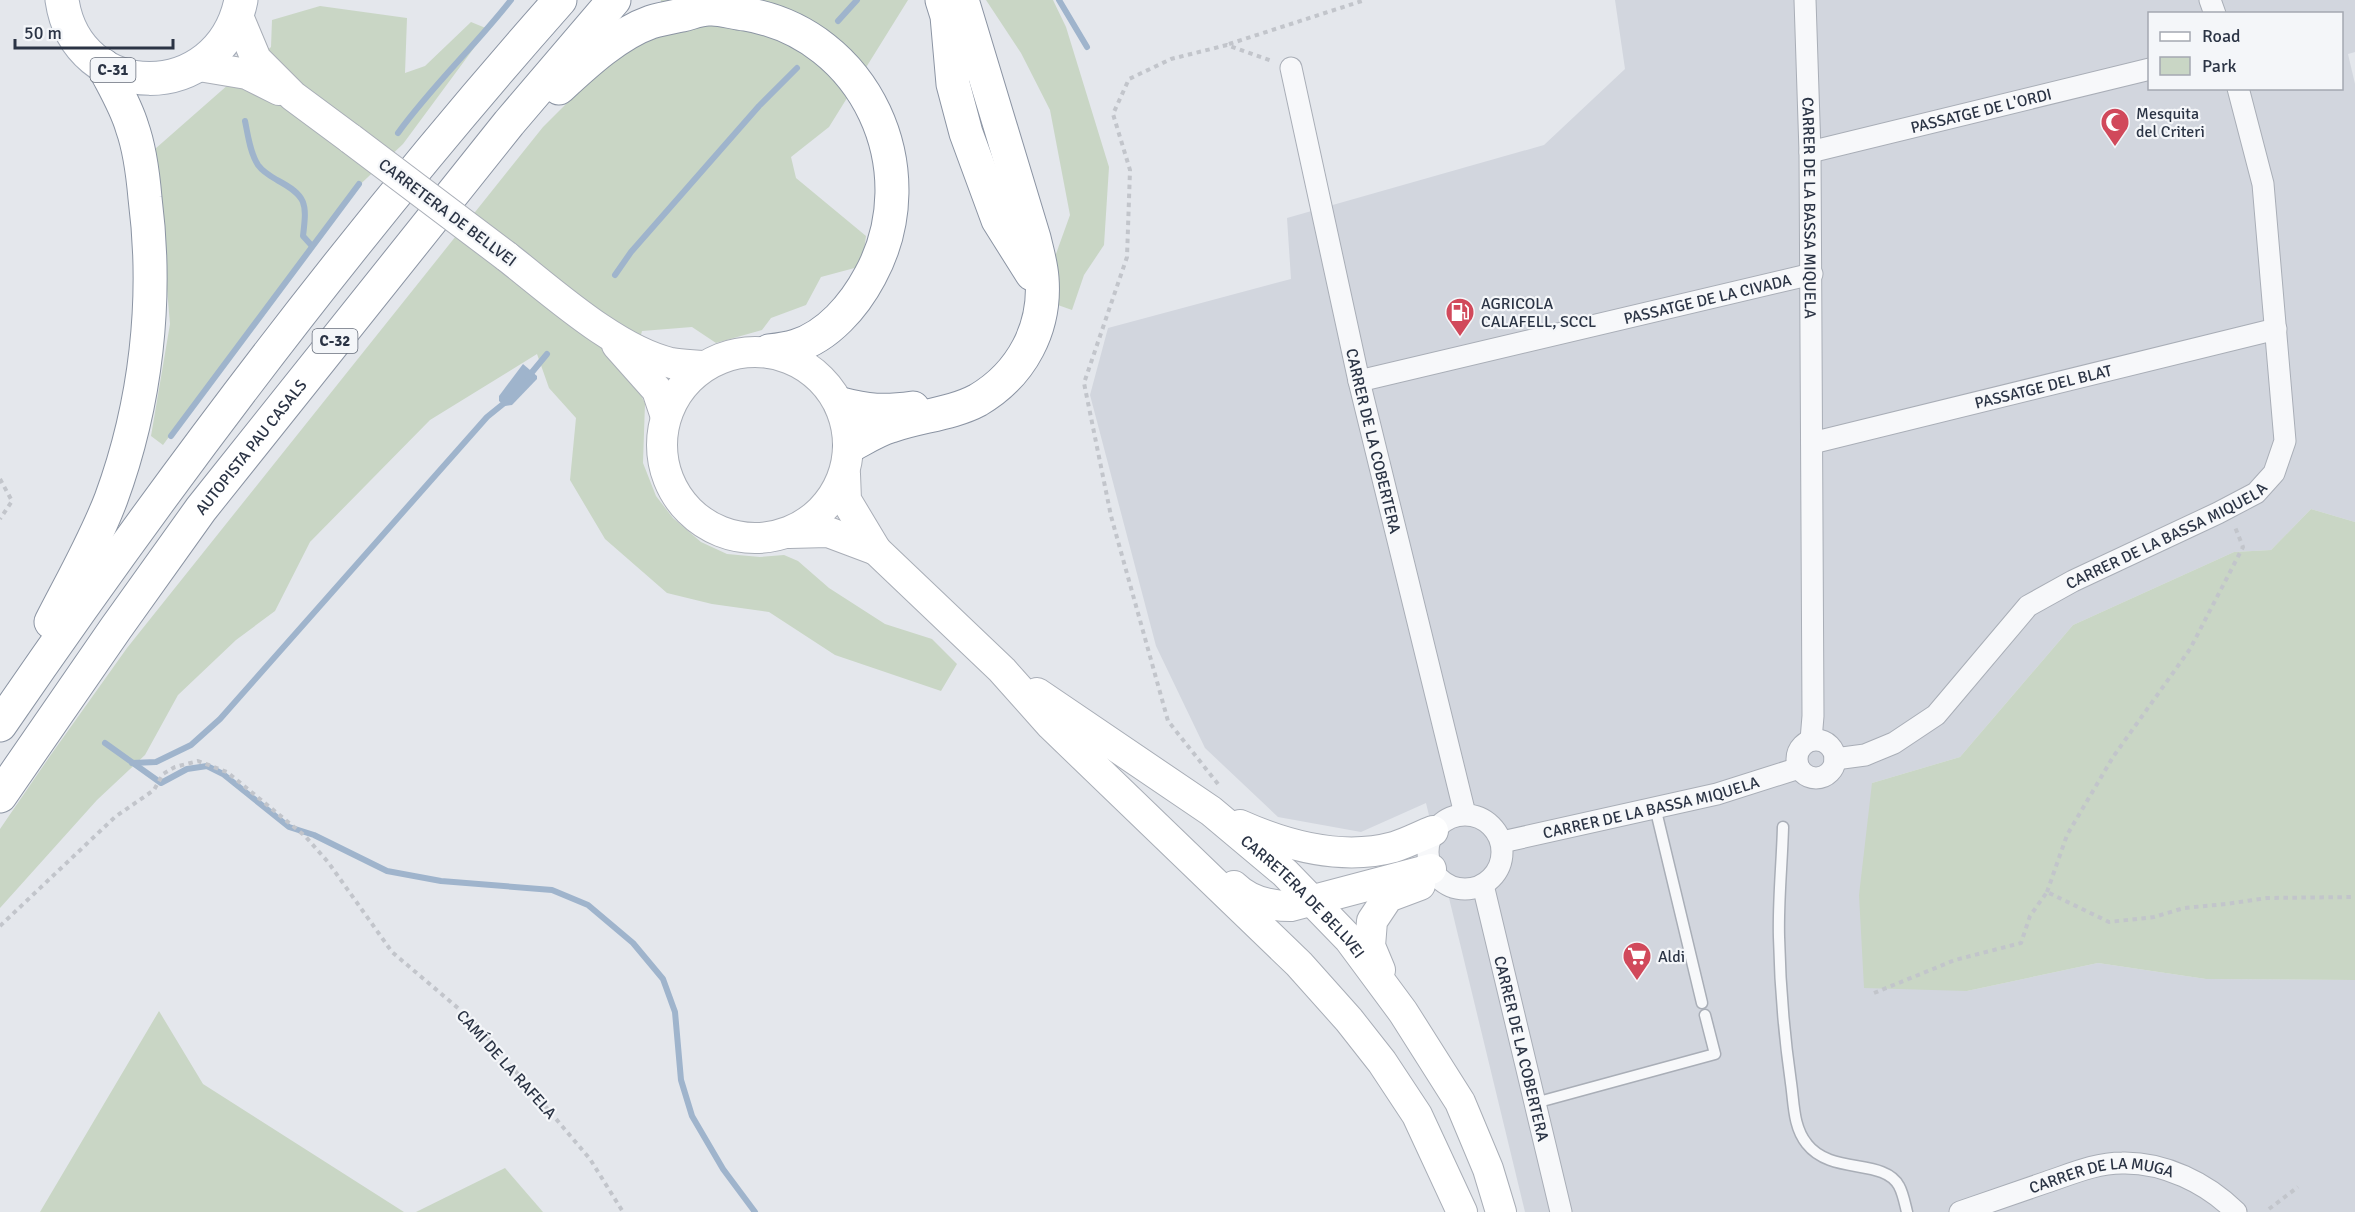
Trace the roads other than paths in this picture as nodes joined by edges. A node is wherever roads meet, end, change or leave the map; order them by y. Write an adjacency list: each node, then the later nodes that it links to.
1 (62, 0): 8 (main road, C-31)
2 (560, 0): 29 (main road, C-32)
3 (614, 0): 14 (main road, AUTOPISTA PAU CASALS / C-32)
4 (942, 0): 22 (main road)
5 (962, 0): 25 (main road)
6 (1805, 0): 15 (street, CARRER DE LA BASSA MIQUELA)
7 (240, 8): 9 (main road, C-31); 13 (main road, CARRETERA DE BELLVEI)
8 (103, 65): 9 (main road, C-31); 29 (main road)
9 (199, 66): 13 (main road, CARRETERA DE BELLVEI)
10 (1291, 68): 21 (street, CARRER DE LA COBERTERA)
11 (2148, 69): 15 (street, PASSATGE DE L'ORDI)
12 (2239, 90): 17 (street, CARRER DE LA BASSA MIQUELA)
13 (292, 96): 18 (main road, CARRETERA DE BELLVEI, bridge)
14 (509, 123): 19 (main road); 34 (main road, AUTOPISTA PAU CASALS / C-32)
15 (1810, 152): 16 (street, CARRER DE LA BASSA MIQUELA)
16 (1812, 274): 21 (street, PASSATGE DE LA CIVADA); 24 (street, CARRER DE LA BASSA MIQUELA)
17 (2276, 329): 24 (street, PASSATGE DEL BLAT); 32 (street, CARRER DE LA BASSA MIQUELA)
18 (603, 330): 20 (main road, CARRETERA DE BELLVEI); 23 (main road, CARRETERA DE BELLVEI)
19 (769, 351): 20 (main road); 22 (main road)
20 (702, 366): 23 (main road)
21 (1359, 381): 38 (street, CARRER DE LA COBERTERA)
22 (841, 404): 25 (main road)
23 (665, 414): 26 (main road)
24 (1812, 443): 31 (street, CARRER DE LA BASSA MIQUELA)
25 (847, 460): 26 (main road); 27 (main road, CARRETERA DE BELLVEI)
26 (789, 533): 27 (main road, CARRETERA DE BELLVEI)
27 (876, 550): 28 (main road, CARRETERA DE BELLVEI)
28 (1002, 670): 35 (main road, CARRETERA DE BELLVEI); 37 (main road, CARRETERA DE BELLVEI)
29 (36, 673): 30 (main road, C-32)
30 (0, 725)
31 (1811, 740): 32 (street); 33 (street)
32 (1835, 759): 33 (street)
33 (1799, 768): 36 (street, CARRER DE LA BASSA MIQUELA)
34 (0, 796)
35 (1216, 799): 40 (main road); 44 (main road, CARRETERA DE BELLVEI)
36 (1655, 807): 41 (street, CARRER DE LA BASSA MIQUELA); 45 (lane)
37 (1141, 812): 44 (main road); 49 (main road, CARRETERA DE BELLVEI)
38 (1465, 814): 40 (street); 41 (street)
39 (1783, 827): 52 (lane)
40 (1433, 831): 42 (street)
41 (1502, 842): 43 (street)
42 (1436, 875): 43 (street); 44 (main road); 46 (main road)
43 (1483, 885): 48 (street, CARRER DE LA COBERTERA)
44 (1312, 901): 46 (main road, CARRETERA DE BELLVEI)
45 (1702, 1003)
46 (1403, 1012): 50 (main road, CARRETERA DE BELLVEI)
47 (1705, 1015): 48 (lane)
48 (1535, 1103): 51 (street, CARRER DE LA COBERTERA)
49 (1462, 1212)
50 (1501, 1212)
51 (1561, 1212)
52 (1907, 1212)
53 (1960, 1212): 54 (street, CARRER DE LA MUGA)
54 (2236, 1212)

